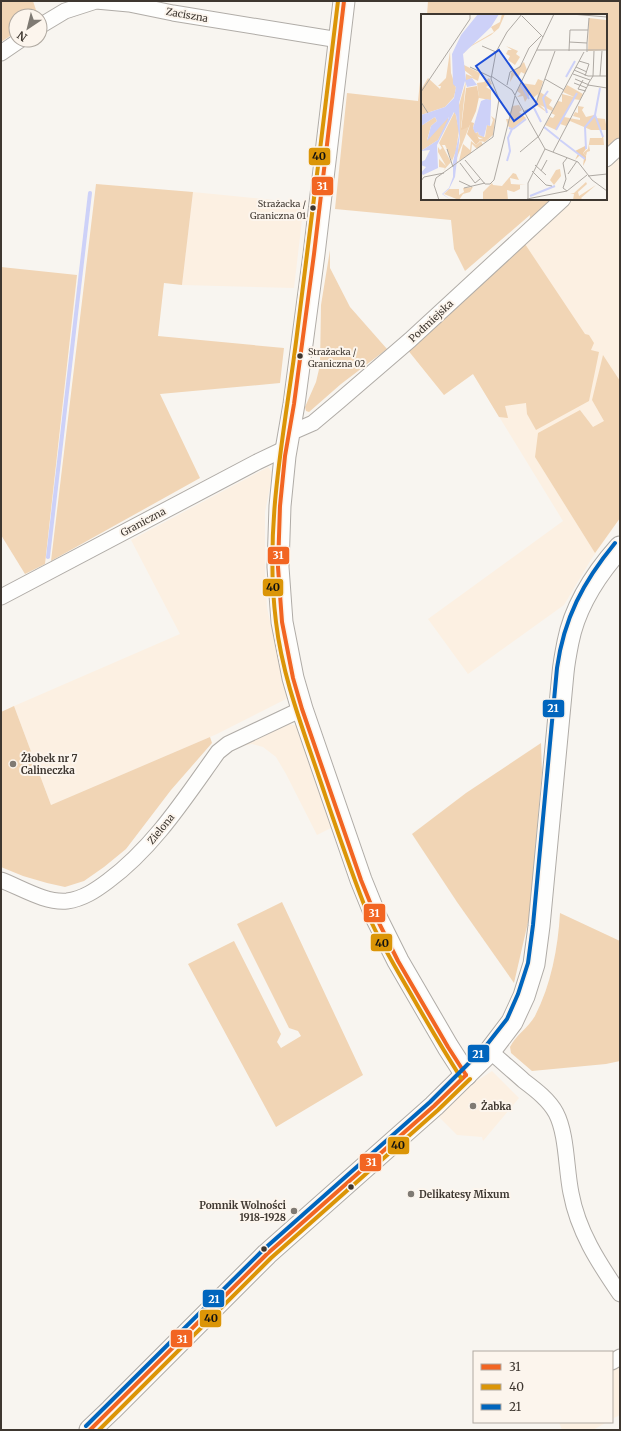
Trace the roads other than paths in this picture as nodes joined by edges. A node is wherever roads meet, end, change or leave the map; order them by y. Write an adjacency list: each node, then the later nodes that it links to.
1 (344, 1): 3 (street)
2 (48, 21): 3 (street, Zaciszna)
3 (340, 40): 7 (street)
4 (620, 146): 5 (street)
5 (607, 158)
6 (562, 200): 7 (street, Podmiejska)
7 (288, 440): 9 (street, Graniczna); 10 (street)
8 (620, 548): 12 (street)
9 (1, 597)
10 (302, 709): 11 (street, Zielona); 13 (street)
11 (1, 880)
12 (490, 1051): 13 (street); 14 (street)
13 (466, 1075): 15 (street)
14 (620, 1294)
15 (90, 1430)

